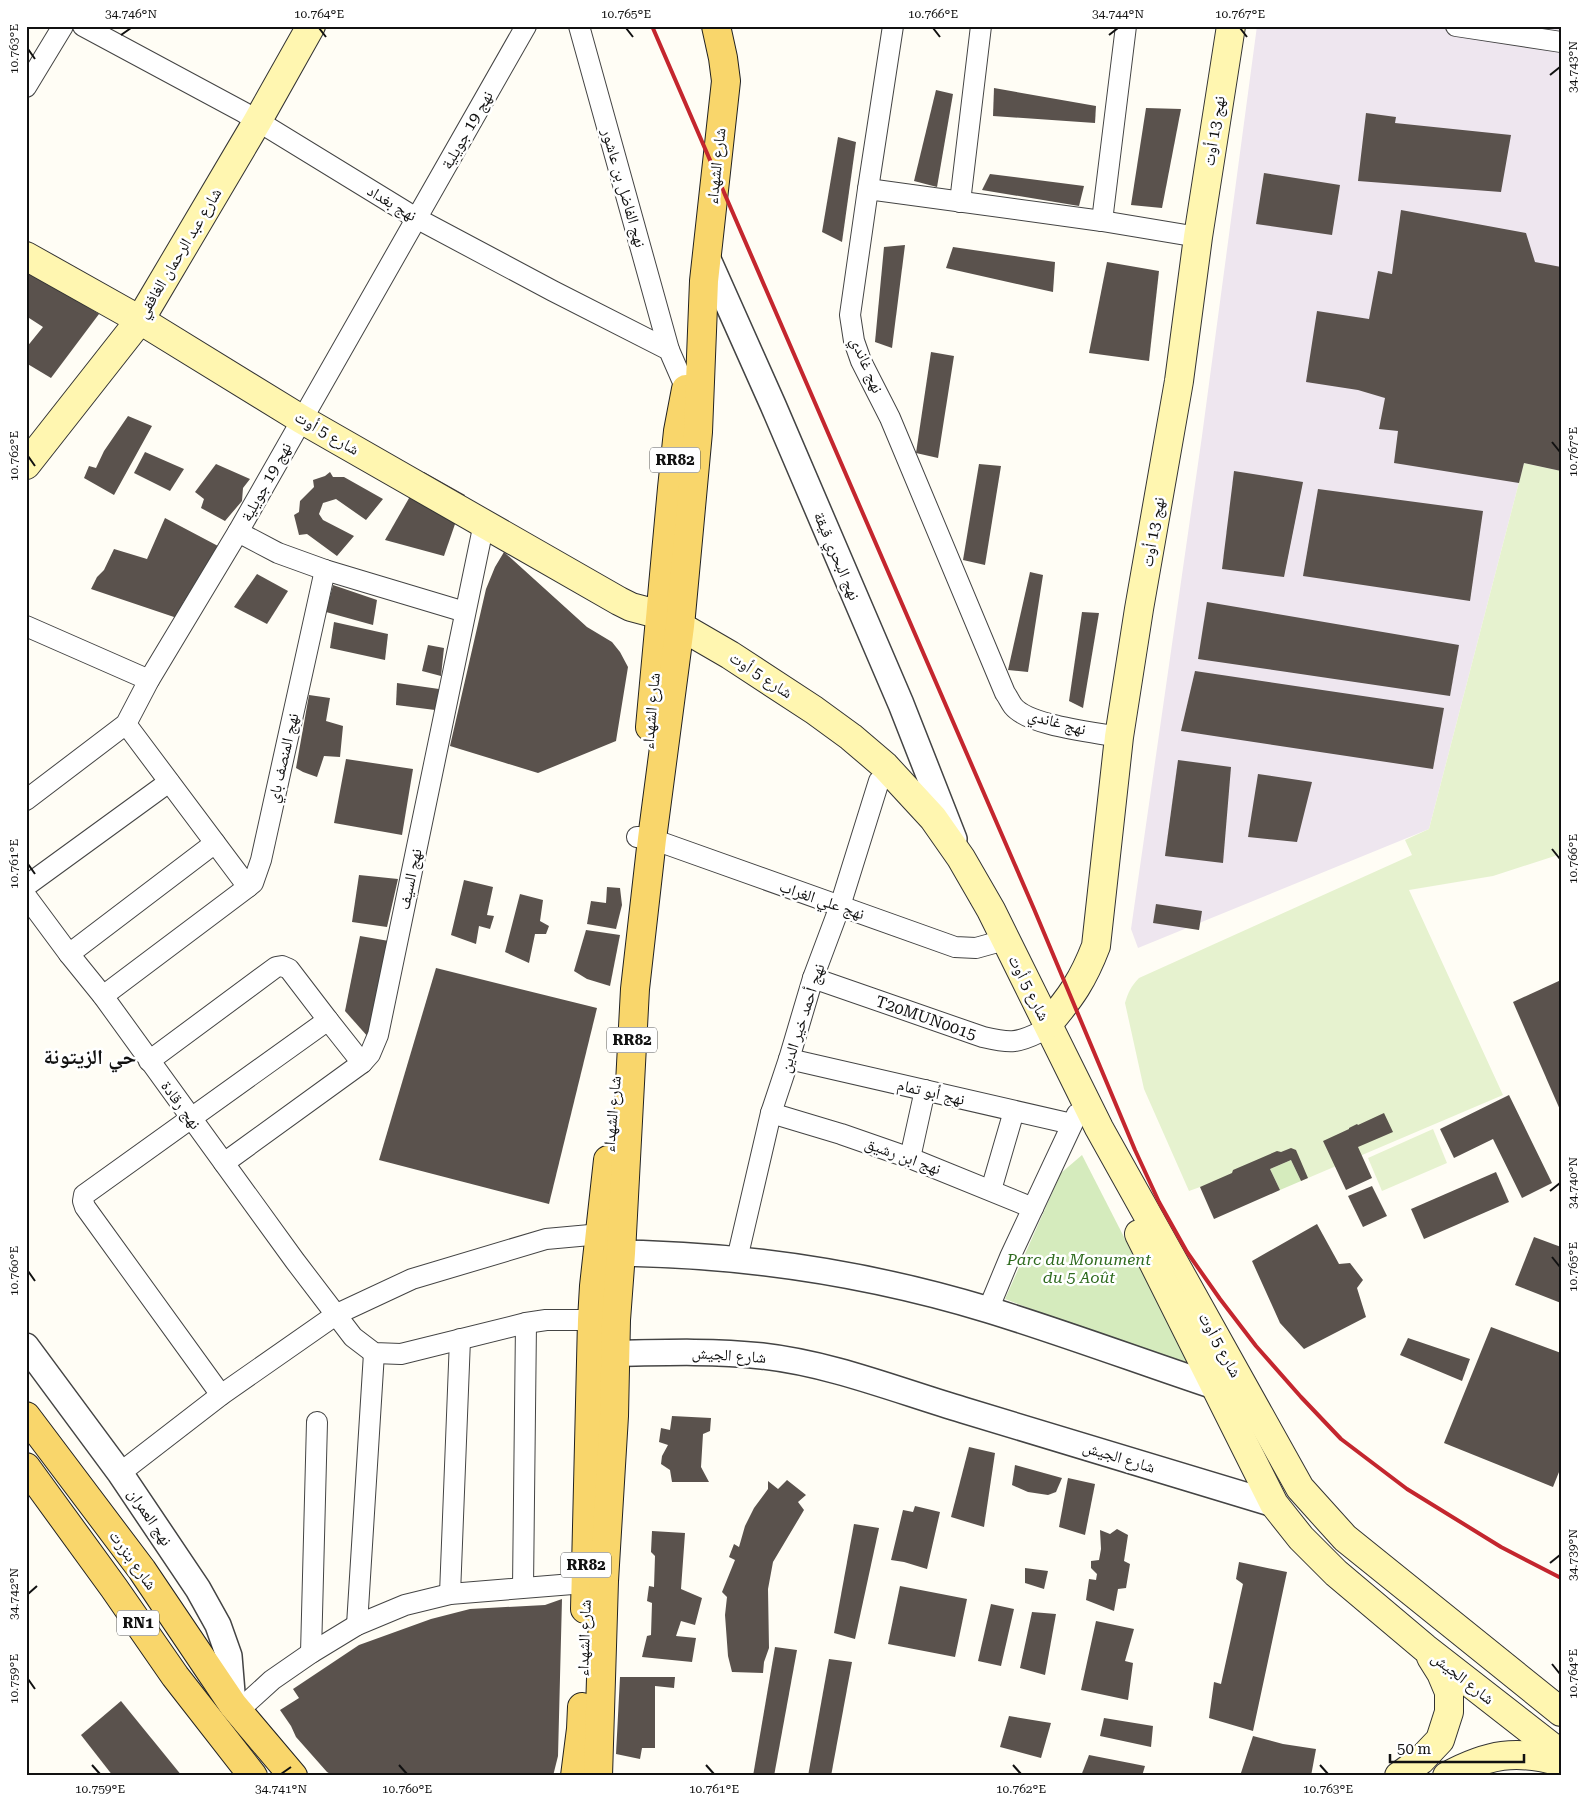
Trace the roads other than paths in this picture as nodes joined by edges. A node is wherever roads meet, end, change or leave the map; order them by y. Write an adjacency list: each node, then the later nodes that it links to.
1 (63, 26): 14 (street)
2 (83, 26): 15 (street, نهج بغداد)
3 (290, 26): 15 (main road, شارع عبد الرحمان الغافقي)
4 (311, 26): 15 (main road, شارع عبد الرحمان الغافقي)
5 (526, 26): 18 (street, نهج 19 جويلية)
6 (716, 26): 22 (main road, شارع الشهداء / RR82)
7 (893, 26): 16 (street, نهج غاندي)
8 (981, 26): 17 (street)
9 (1126, 26): 19 (street)
10 (1231, 26): 20 (main road, نهج 13 أوت)
11 (1456, 26): 13 (street)
12 (577, 28): 25 (street, نهج الفاضل بن عاشور)
13 (1561, 42)
14 (26, 87)
15 (250, 117): 18 (street, نهج بغداد); 24 (main road, شارع عبد الرحمان الغافقي)
16 (868, 189): 17 (street); 38 (street, نهج غاندي)
17 (960, 202): 19 (street)
18 (416, 218): 25 (street, نهج بغداد); 27 (street, نهج 19 جويلية)
19 (1102, 221): 20 (street)
20 (1198, 237): 38 (main road, نهج 13 أوت)
21 (26, 256): 24 (main road, شارع 5 أوت)
22 (707, 257): 23 (main road, شارع الشهداء / RR82); 44 (street, نهج البحري قيقة)
23 (702, 307): 26 (main road, شارع الشهداء / RR82); 35 (main road, شارع الشهداء / RR82)
24 (132, 316): 27 (main road, شارع 5 أوت); 28 (main road, شارع عبد الرحمان الغافقي); 29 (main road, شارع عبد الرحمان الغافقي)
25 (669, 350): 26 (street)
26 (686, 389): 35 (main road, شارع الشهداء / RR82)
27 (301, 419): 30 (main road, شارع 5 أوت); 31 (street, نهج 19 جويلية)
28 (26, 435)
29 (26, 465)
30 (484, 523): 33 (street, نهج السيف); 35 (main road, شارع 5 أوت)
31 (238, 532): 32 (street); 36 (street, نهج 19 جويلية)
32 (326, 570): 33 (street); 46 (street, نهج المنصف باي)
33 (465, 612): 57 (street, نهج السيف)
34 (26, 626): 36 (street)
35 (670, 627): 39 (main road, شارع 5 أوت); 42 (main road, شارع الشهداء / RR82); 44 (main road, شارع 5 أوت)
36 (149, 680): 37 (street, نهج 19 جويلية)
37 (126, 724): 40 (street); 41 (street, نهج 19 جويلية)
38 (1120, 737): 54 (main road, نهج 13 أوت)
39 (879, 781): 48 (street, نهج أحمد خير الدين); 49 (main road, شارع 5 أوت)
40 (169, 782): 43 (street); 45 (street)
41 (26, 800)
42 (645, 838): 48 (street, نهج علي الغراب); 67 (main road, شارع الشهداء / RR82)
43 (215, 843): 46 (street); 50 (street)
44 (961, 858): 54 (main road, شارع 5 أوت)
45 (26, 886)
46 (248, 887): 52 (street)
47 (26, 896): 50 (street, نهج رقادة)
48 (840, 906): 49 (street, نهج علي الغراب); 51 (street, نهج أحمد خير الدين)
49 (994, 943): 54 (main road, شارع 5 أوت)
50 (69, 954): 52 (street, نهج رقادة)
51 (813, 978): 54 (street, T20MUN0015); 55 (street, نهج أحمد خير الدين)
52 (103, 996): 56 (street, نهج رقادة)
53 (328, 1020): 56 (street); 57 (street); 62 (street)
54 (1044, 1028): 61 (main road, شارع 5 أوت); 84 (main road, شارع 5 أوت)
55 (789, 1059): 58 (street, نهج أبو تمام); 60 (street, نهج أحمد خير الدين)
56 (149, 1060): 62 (street, نهج رقادة)
57 (362, 1063): 64 (street, نهج السيف)
58 (925, 1090): 59 (street, نهج أبو تمام); 63 (street)
59 (1014, 1111): 61 (street, نهج أبو تمام); 65 (street)
60 (770, 1113): 63 (street, نهج ابن رشيق); 68 (street, نهج أحمد خير الدين)
61 (1075, 1117): 66 (street); 77 (main road, شارع 5 أوت)
62 (191, 1119): 64 (street, نهج رقادة); 78 (street)
63 (910, 1158): 65 (street, نهج ابن رشيق)
64 (224, 1163): 70 (street, نهج رقادة)
65 (992, 1190): 66 (street, نهج ابن رشيق)
66 (1034, 1208): 69 (street)
67 (610, 1243): 68 (street); 70 (street); 71 (main road, شارع الشهداء / RR82)
68 (737, 1259): 69 (street)
69 (988, 1310): 77 (street)
70 (337, 1314): 75 (street, نهج رقادة); 78 (street)
71 (604, 1320): 72 (street); 76 (main road, شارع الشهداء / RR82)
72 (526, 1323): 73 (street); 86 (street)
73 (460, 1339): 75 (street); 87 (street)
74 (26, 1346): 82 (street, نهج العمران)
75 (374, 1353): 88 (street)
76 (603, 1353): 83 (street, شارع الجيش); 85 (main road, شارع الشهداء / RR82); 98 (main road, شارع الشهداء / RR82)
77 (1214, 1386): 83 (main road, شارع 5 أوت)
78 (222, 1395): 82 (street)
79 (26, 1416): 91 (main road, شارع بنزرت / RN1)
80 (317, 1422): 90 (street)
81 (26, 1467): 95 (main road, شارع بنزرت / RN1)
82 (120, 1473): 91 (street, نهج العمران)
83 (1274, 1504): 84 (main road); 89 (main road, شارع الجيش)
84 (1396, 1580): 92 (main road)
85 (585, 1582): 86 (street); 97 (main road, شارع الشهداء / RR82)
86 (522, 1587): 87 (street)
87 (450, 1594): 88 (street)
88 (357, 1625): 90 (street)
89 (1425, 1648): 93 (main road, شارع الجيش); 99 (main road)
90 (311, 1653): 91 (street)
91 (235, 1708): 96 (main road, شارع بنزرت / RN1)
92 (1561, 1712)
93 (1561, 1754)
94 (1561, 1762): 100 (main road)
95 (253, 1776)
96 (293, 1776)
97 (576, 1776)
98 (598, 1776)
99 (1399, 1776)
100 (1447, 1776)

